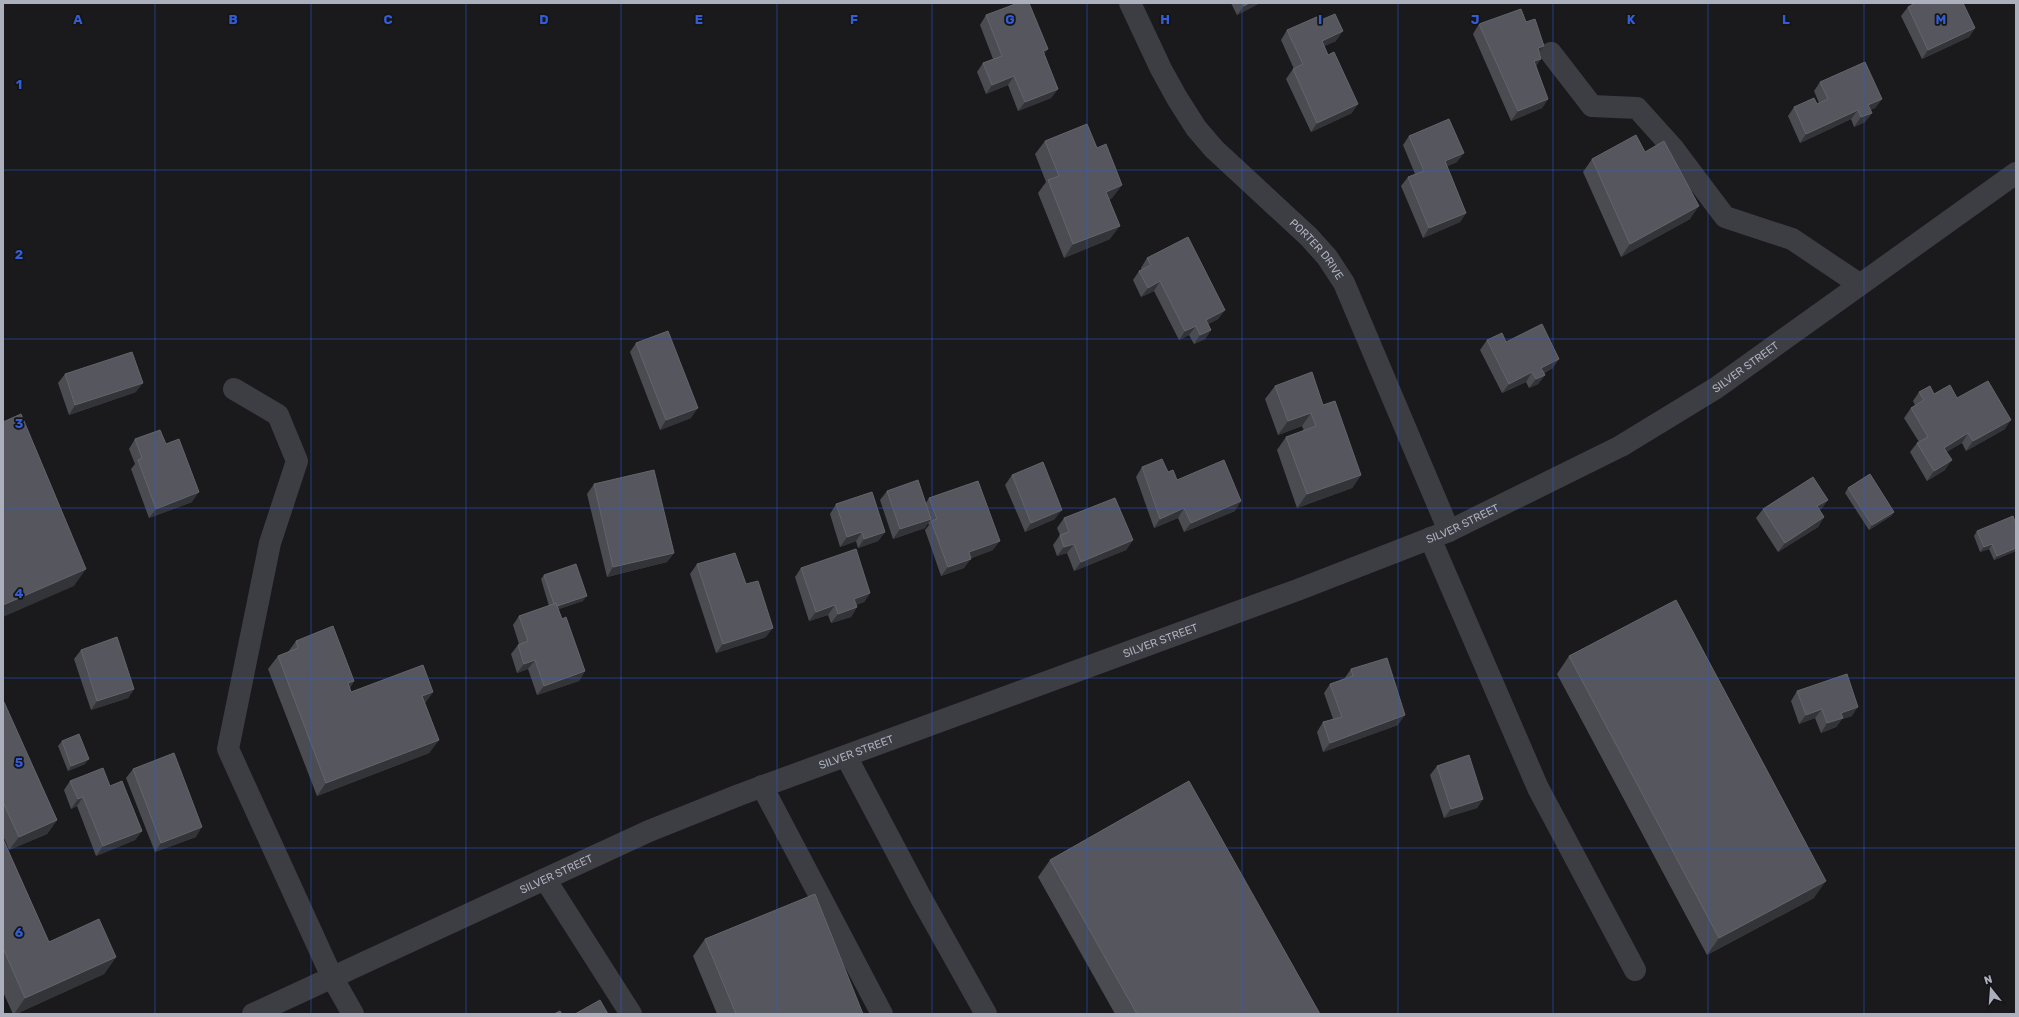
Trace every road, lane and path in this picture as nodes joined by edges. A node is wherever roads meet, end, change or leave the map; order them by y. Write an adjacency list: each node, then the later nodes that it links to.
1 (1130, 3): 6 (street, PORTER DRIVE)
2 (1551, 53): 4 (street)
3 (2016, 173): 4 (street, SILVER STREET)
4 (1859, 284): 6 (street, SILVER STREET)
5 (234, 389): 11 (street)
6 (1440, 535): 7 (street, SILVER STREET); 10 (street, PORTER DRIVE)
7 (846, 756): 8 (street, SILVER STREET); 16 (street)
8 (762, 786): 9 (street, SILVER STREET); 15 (street)
9 (545, 879): 11 (street, SILVER STREET); 14 (street)
10 (1635, 970)
11 (332, 977): 12 (street, SILVER STREET); 13 (street)
12 (253, 1014)
13 (353, 1014)
14 (631, 1014)
15 (882, 1014)
16 (986, 1014)

